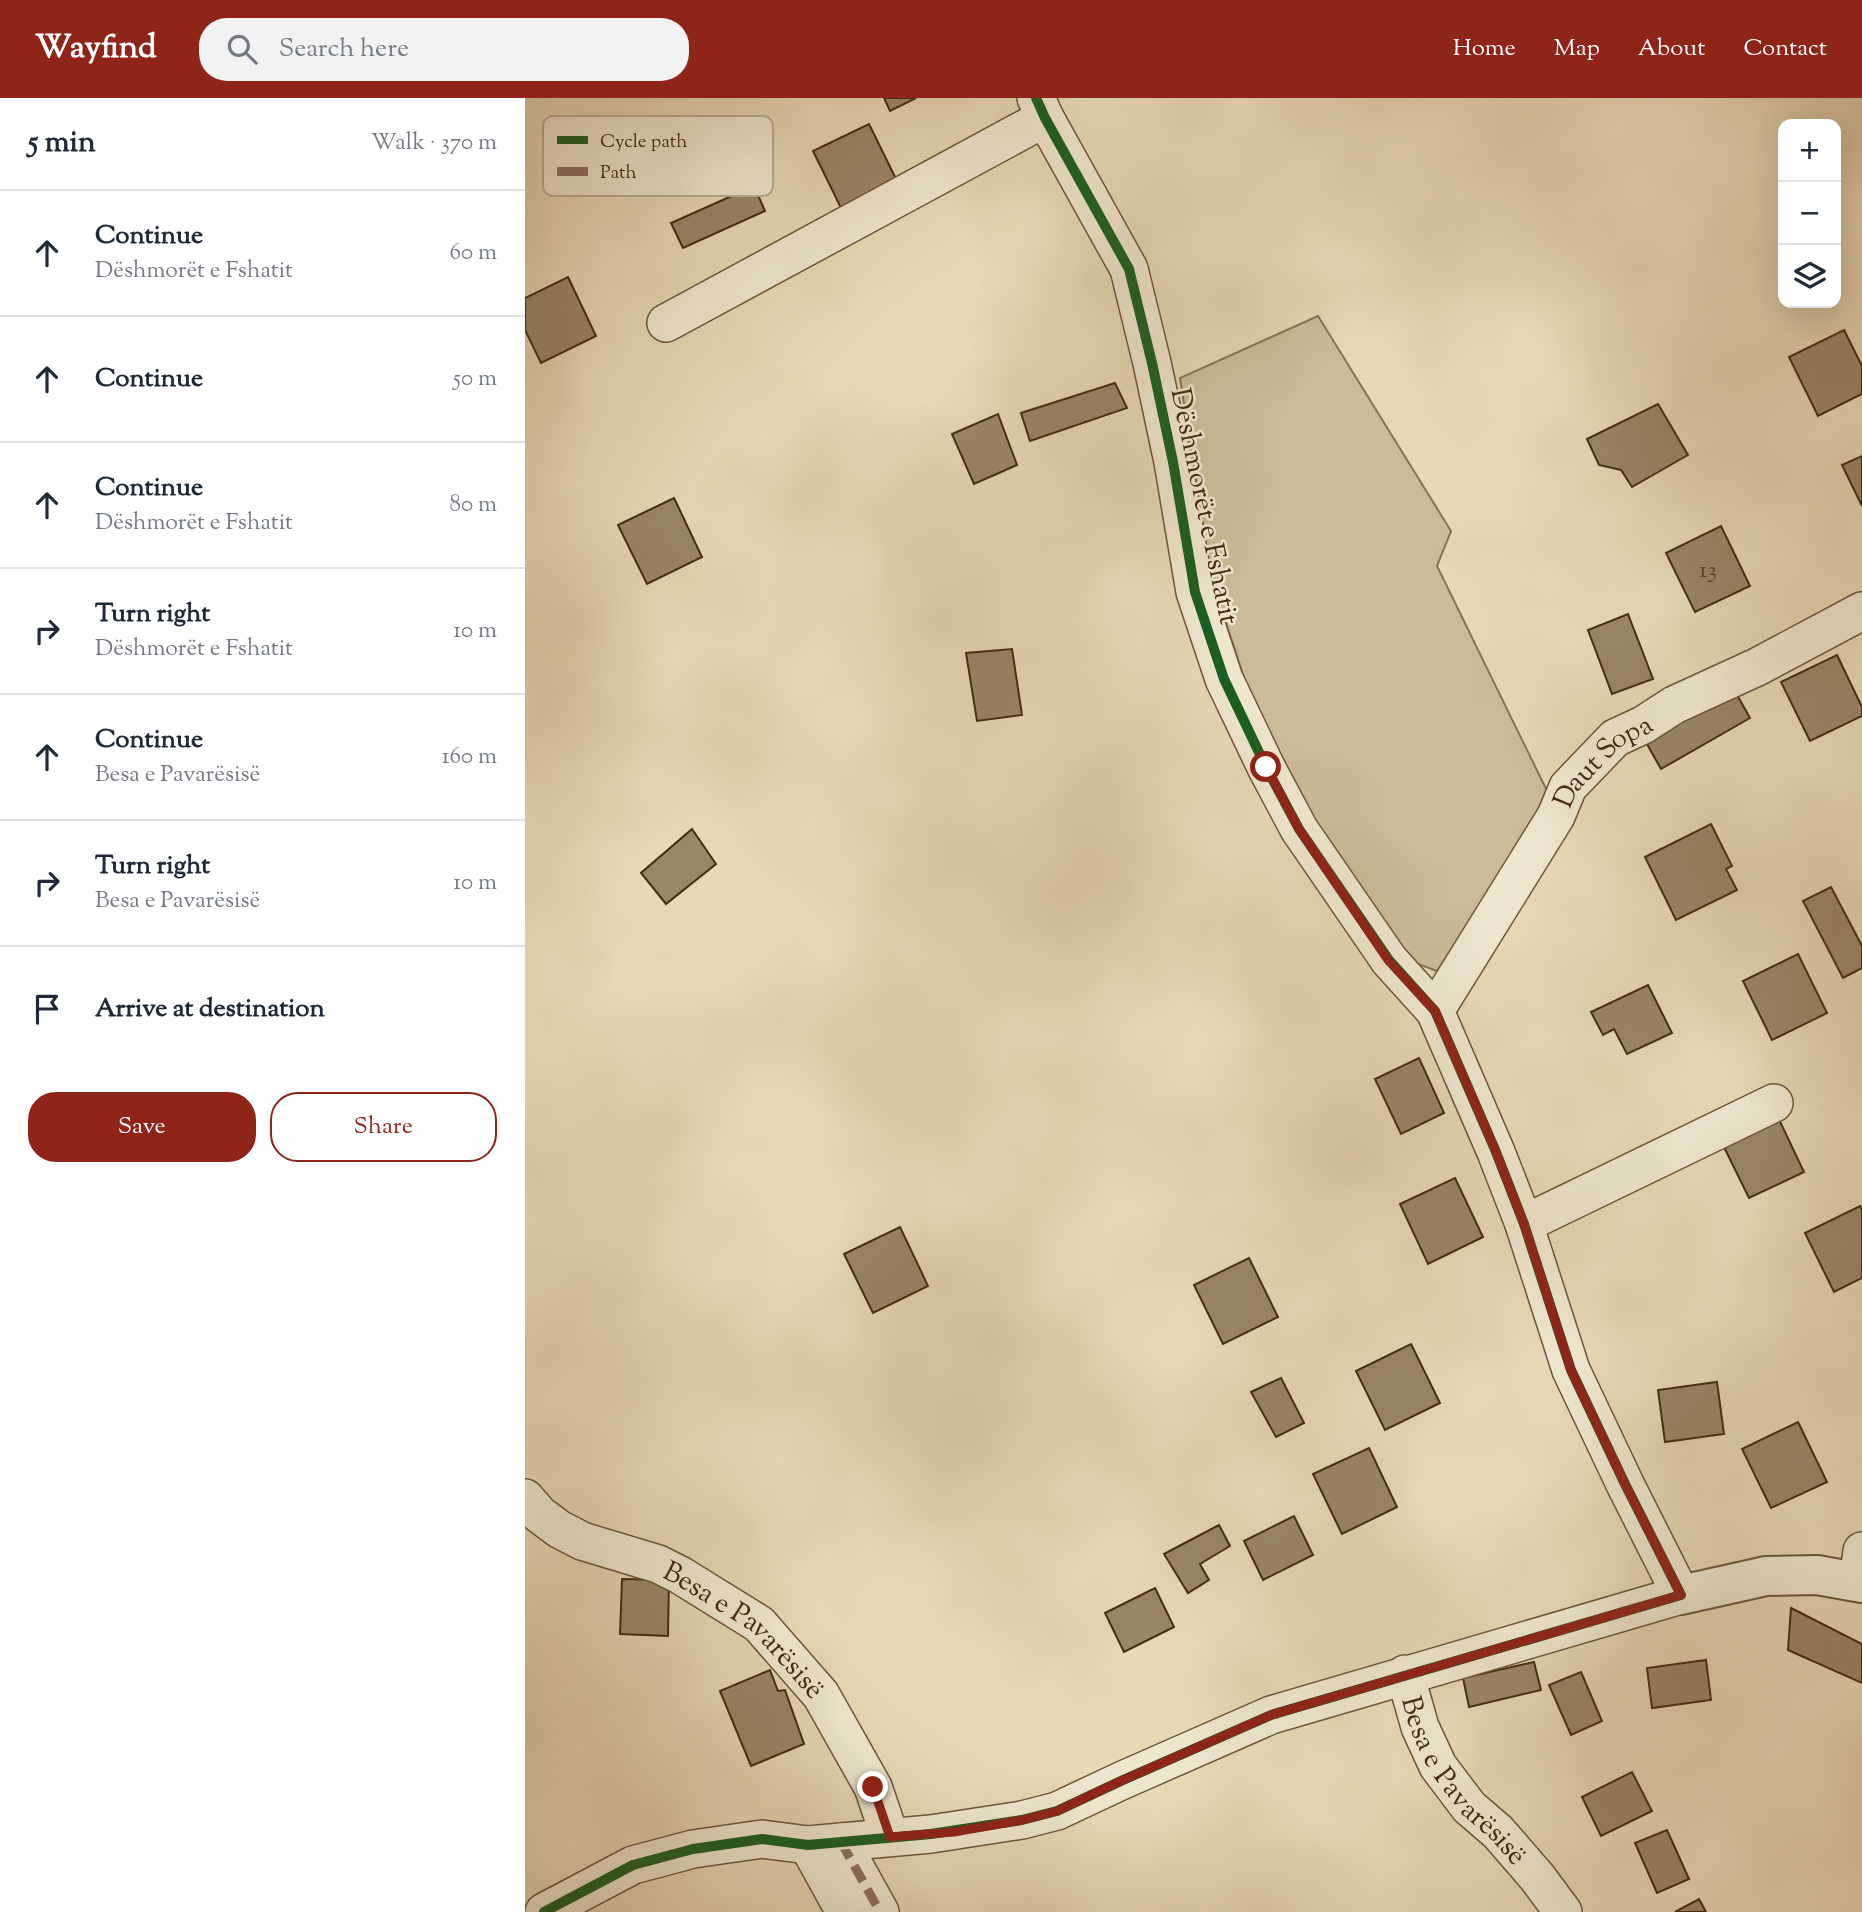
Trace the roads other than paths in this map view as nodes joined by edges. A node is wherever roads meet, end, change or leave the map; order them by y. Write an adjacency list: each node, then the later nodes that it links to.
1 (1040, 108): 2 (street, Dëshmorët e Fshatit); 4 (street, Dëshmorët e Fshatit)
2 (666, 323)
3 (1862, 611): 4 (street, Daut Sopa)
4 (1435, 1011): 6 (street, Dëshmorët e Fshatit)
5 (1774, 1103): 6 (street)
6 (1524, 1224): 9 (street)
7 (525, 1498): 11 (street, Besa e Pavarësisë)
8 (1860, 1572): 9 (street)
9 (1681, 1595): 10 (street, Besa e Pavarësisë)
10 (1405, 1674): 11 (street, Besa e Pavarësisë); 16 (street, Besa e Pavarësisë)
11 (890, 1837): 12 (street, Besa e Pavarësisë)
12 (825, 1844): 13 (street, Besa e Pavarësisë); 14 (street); 15 (street)
13 (544, 1912)
14 (845, 1912)
15 (880, 1912)
16 (1563, 1912)

